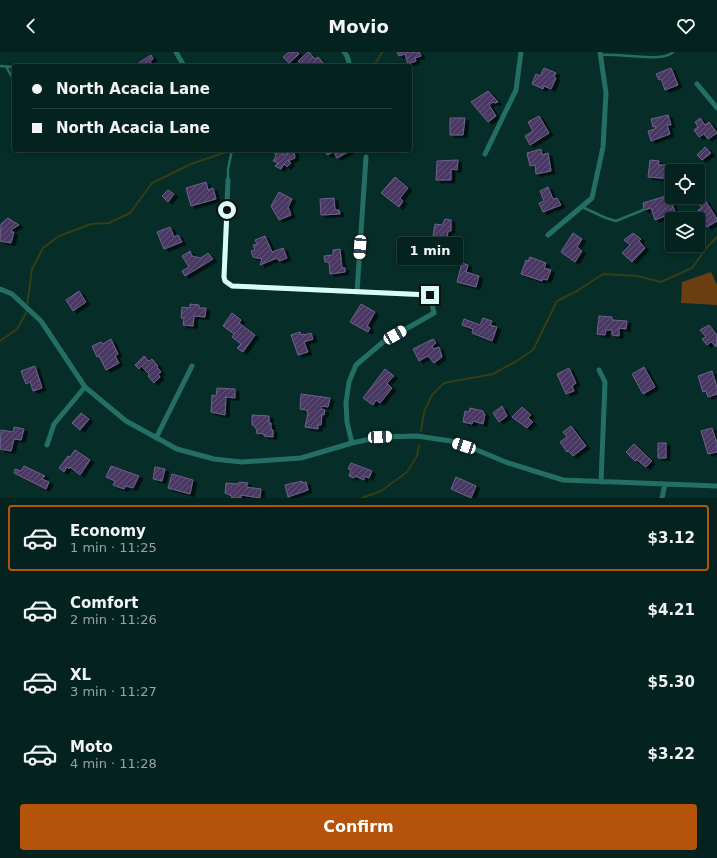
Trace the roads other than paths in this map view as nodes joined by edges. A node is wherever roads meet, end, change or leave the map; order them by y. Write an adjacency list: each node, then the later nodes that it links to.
1 (176, 52): 6 (street)
2 (344, 52): 7 (street)
3 (521, 52): 15 (street)
4 (673, 52): 5 (lane)
5 (600, 54): 18 (street)
6 (183, 64)
7 (349, 64)
8 (0, 66): 10 (lane)
9 (12, 67): 10 (lane)
10 (7, 68): 11 (lane)
11 (12, 77)
12 (697, 84): 13 (street)
13 (717, 108)
14 (232, 152): 17 (lane)
15 (485, 154)
16 (366, 158): 22 (street)
17 (228, 180): 22 (street)
18 (581, 207): 19 (lane); 20 (street)
19 (643, 210)
20 (548, 235)
21 (0, 289): 25 (street)
22 (357, 292): 27 (street)
23 (192, 366): 26 (street)
24 (599, 370): 29 (street)
25 (85, 387): 26 (street); 28 (street)
26 (156, 438): 27 (street)
27 (352, 443): 29 (street)
28 (47, 445)
29 (601, 482): 30 (street)
30 (665, 484): 31 (street); 32 (street)
31 (717, 486)
32 (662, 498)

